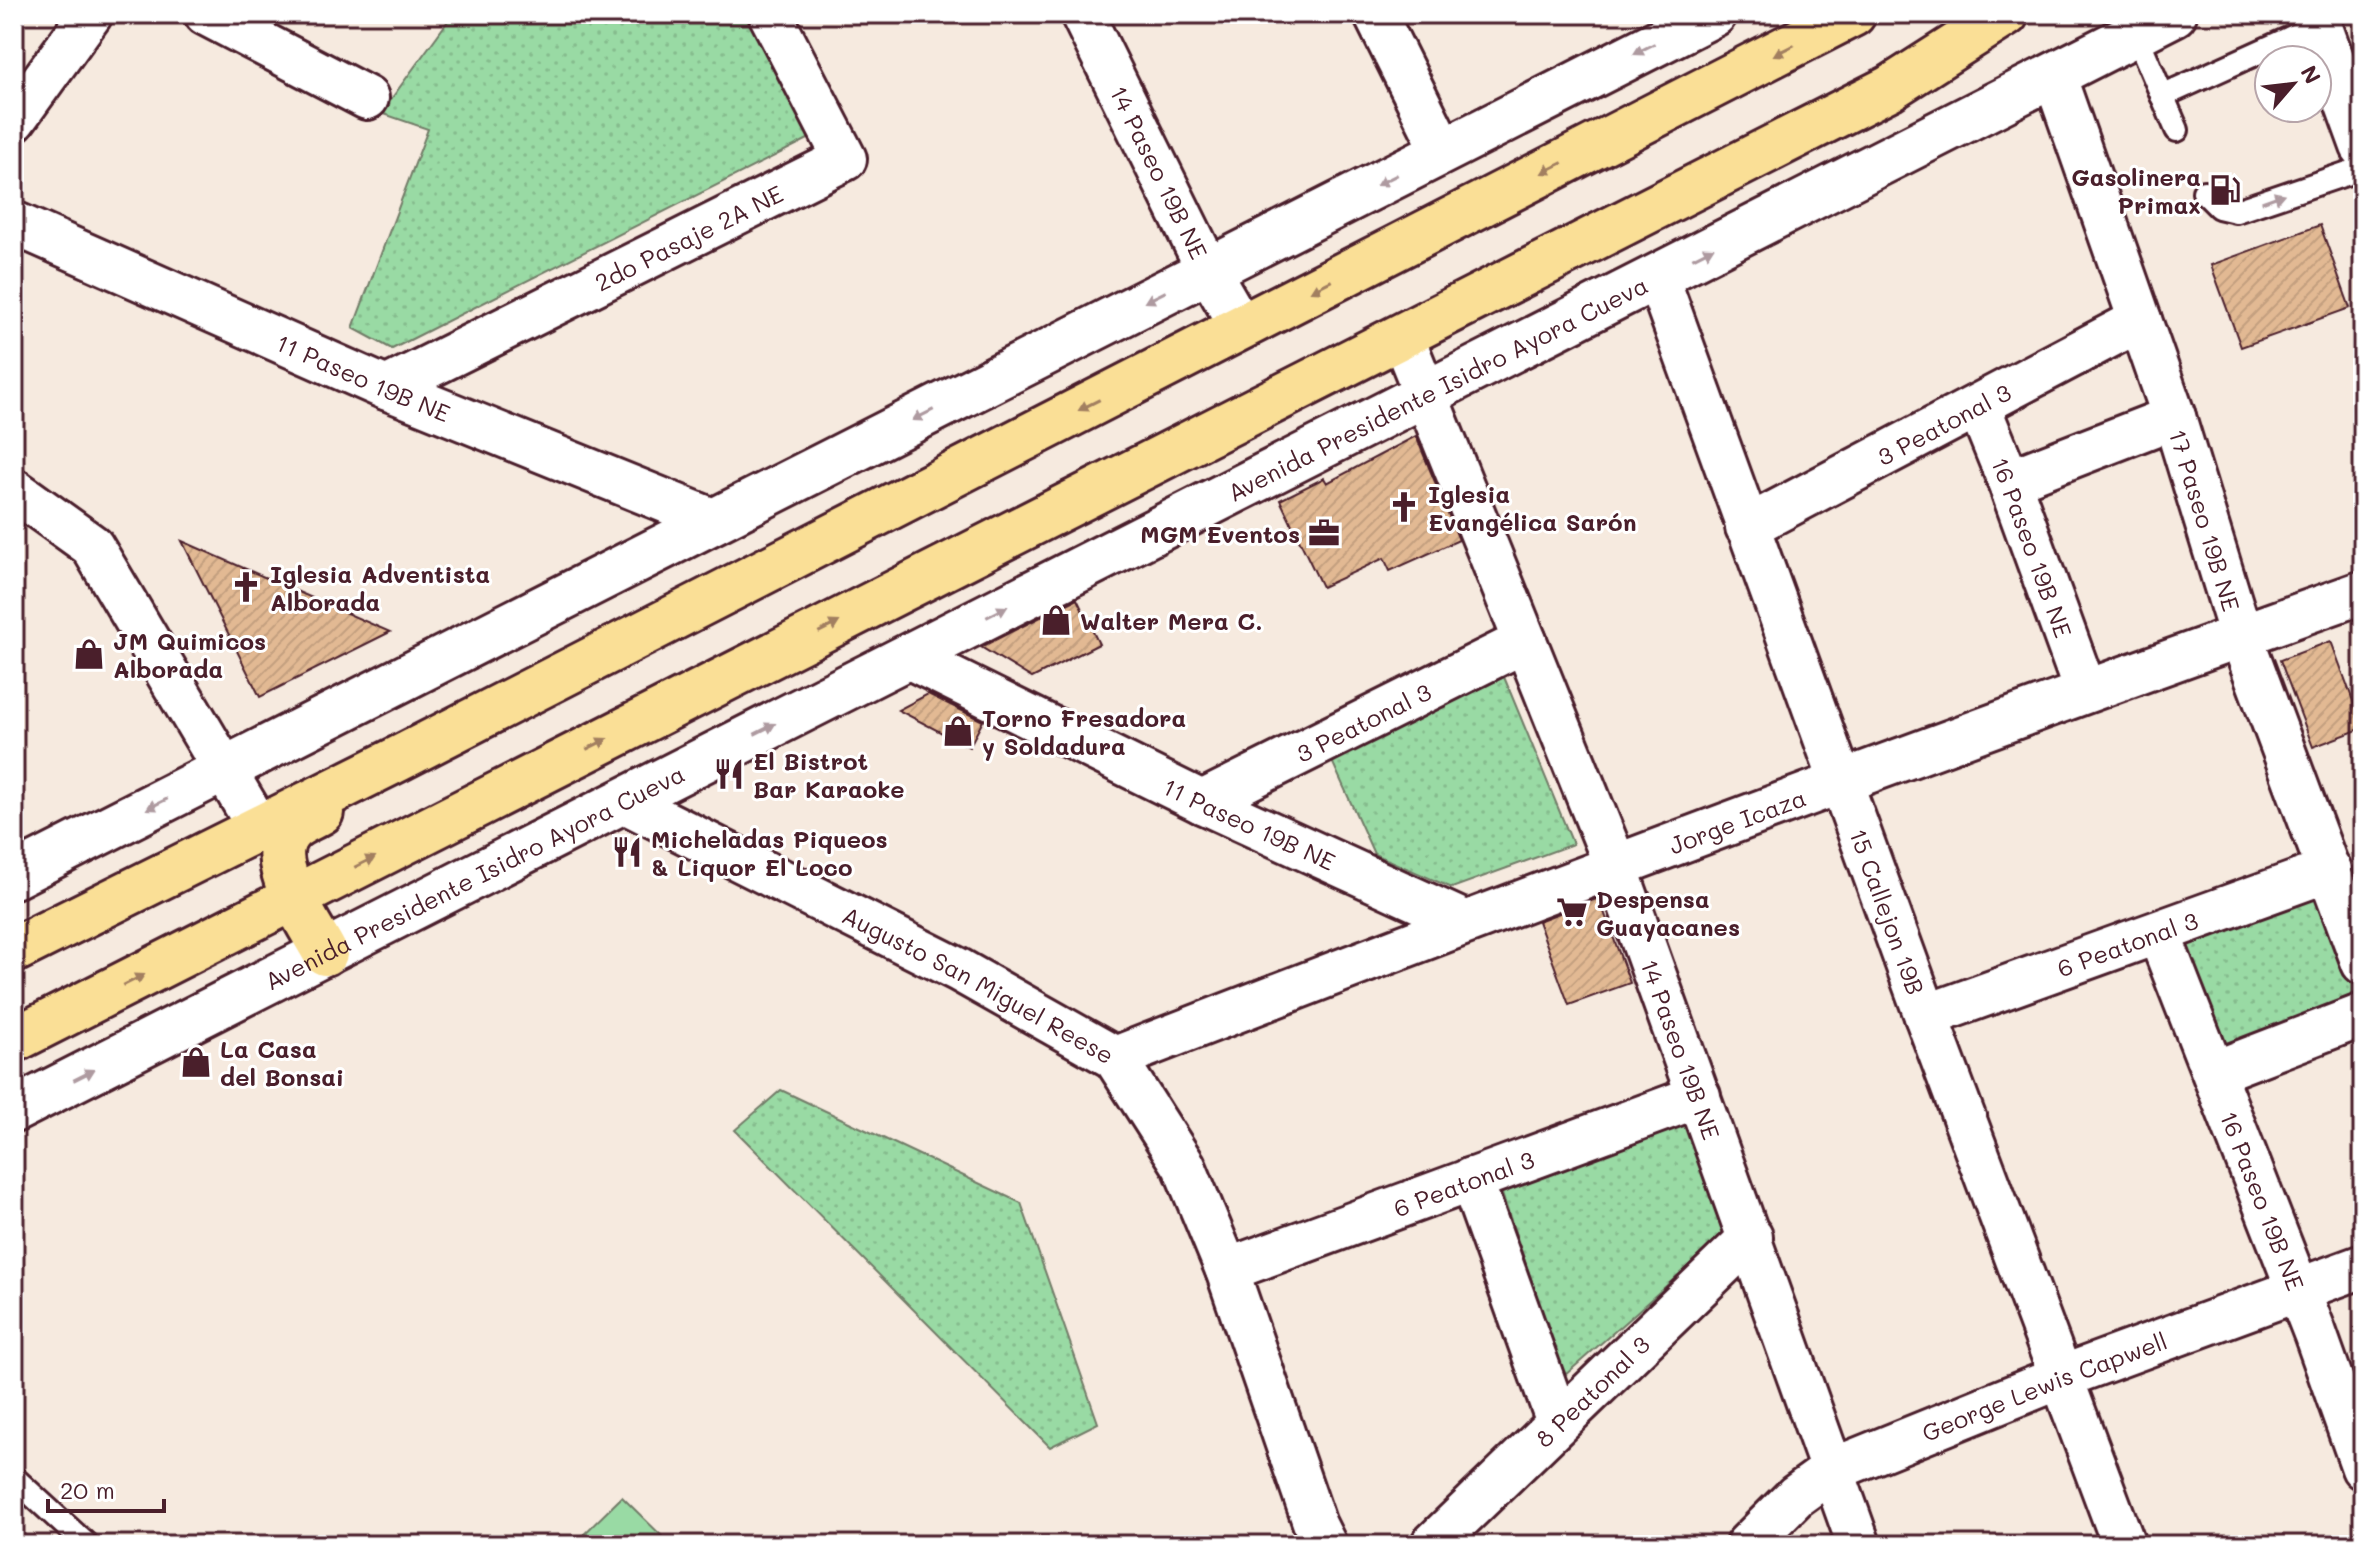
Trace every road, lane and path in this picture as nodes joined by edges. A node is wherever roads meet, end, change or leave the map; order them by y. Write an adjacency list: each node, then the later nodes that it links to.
1 (91, 14): 15 (street)
2 (206, 14): 14 (street)
3 (770, 14): 27 (street, 2do Pasaje 2A NE)
4 (1082, 14): 22 (street, 14 Paseo 19B NE)
5 (1375, 14): 18 (street)
6 (1714, 14): 18 (main road, one-way to 18)
7 (1853, 14): 25 (main road, one-way to 25)
8 (2006, 14): 26 (main road)
9 (2174, 14): 11 (main road, Avenida Presidente Isidro Ayora Cueva)
10 (2317, 20): 13 (lane); 17 (main road)
11 (2136, 34): 12 (main road, Avenida Presidente Isidro Ayora Cueva); 13 (lane)
12 (2054, 75): 23 (main road, Avenida Presidente Isidro Ayora Cueva, one-way to 12); 24 (street, 17 Paseo 19B NE)
13 (2162, 96): 16 (lane)
14 (367, 98)
15 (14, 120)
16 (2177, 130)
17 (2363, 146)
18 (1443, 151): 22 (main road, one-way to 22)
19 (2363, 168): 20 (lane, one-way to 19)
20 (2204, 192)
21 (14, 223): 27 (street, 11 Paseo 19B NE)
22 (1208, 270): 25 (street, 14 Paseo 19B NE); 33 (main road, one-way to 33)
23 (1657, 276): 28 (main road, Avenida Presidente Isidro Ayora Cueva); 34 (street, 15 Callejon 19B)
24 (2140, 320): 29 (street, 3 Peatonal 3); 30 (street, 17 Paseo 19B NE)
25 (1241, 327): 40 (main road, one-way to 40)
26 (1402, 336): 28 (street, 14 Paseo 19B NE); 49 (main road, one-way to 26)
27 (386, 388): 33 (street, 11 Paseo 19B NE)
28 (1424, 395): 37 (street, 14 Paseo 19B NE); 38 (main road, Avenida Presidente Isidro Ayora Cueva, one-way to 28)
29 (1979, 407): 31 (street, 16 Paseo 19B NE); 34 (street, 3 Peatonal 3)
30 (2174, 417): 31 (street); 36 (street, 17 Paseo 19B NE)
31 (2009, 481): 39 (street, 16 Paseo 19B NE)
32 (14, 490): 41 (street)
33 (715, 521): 41 (main road)
34 (1747, 527): 42 (street, 15 Callejon 19B)
35 (2363, 592): 36 (street, Jorge Icaza)
36 (2241, 636): 39 (street, Jorge Icaza); 47 (street, 17 Paseo 19B NE)
37 (1525, 641): 44 (street, 3 Peatonal 3); 46 (street, 14 Paseo 19B NE)
38 (908, 657): 43 (main road, Avenida Presidente Isidro Ayora Cueva, one-way to 38); 44 (street, 11 Paseo 19B NE)
39 (2085, 690): 42 (street, Jorge Icaza)
40 (398, 759): 45 (main road); 49 (main road)
41 (226, 769): 45 (street); 48 (main road, one-way to 48)
42 (1843, 781): 46 (street, Jorge Icaza); 56 (street, 15 Callejon 19B)
43 (623, 801): 53 (main road, Avenida Presidente Isidro Ayora Cueva); 58 (street, Augusto San Miguel Reese)
44 (1202, 802): 50 (street, 11 Paseo 19B NE)
45 (259, 828): 52 (main road)
46 (1615, 864): 50 (street, Jorge Icaza); 60 (street, 14 Paseo 19B NE)
47 (2330, 870): 51 (street, 6 Peatonal 3); 54 (street, 17 Paseo 19B NE)
48 (14, 876)
49 (295, 898): 53 (main road); 57 (main road, one-way to 49)
50 (1465, 922): 58 (street, Jorge Icaza)
51 (2159, 934): 56 (street, 6 Peatonal 3); 59 (street, 16 Paseo 19B NE)
52 (14, 950)
53 (325, 953): 61 (main road, Avenida Presidente Isidro Ayora Cueva, one-way to 53)
54 (2363, 963)
55 (2363, 1015): 59 (street)
56 (1926, 1016): 67 (street, 15 Callejon 19B)
57 (14, 1040)
58 (1115, 1058): 65 (street, Augusto San Miguel Reese)
59 (2215, 1072): 66 (street, 16 Paseo 19B NE)
60 (1699, 1096): 62 (street, 6 Peatonal 3); 63 (street, 14 Paseo 19B NE)
61 (14, 1110)
62 (1471, 1179): 65 (street, 6 Peatonal 3); 68 (street)
63 (1751, 1237): 68 (street, 8 Peatonal 3); 70 (street, 14 Paseo 19B NE)
64 (2363, 1266): 66 (street, George Lewis Capwell)
65 (1227, 1270): 72 (street, Augusto San Miguel Reese)
66 (2298, 1291): 67 (street, George Lewis Capwell); 69 (street, 16 Paseo 19B NE)
67 (2059, 1378): 70 (street, George Lewis Capwell); 77 (street, 15 Callejon 19B)
68 (1558, 1422): 74 (street, 8 Peatonal 3)
69 (2363, 1468)
70 (1832, 1470): 75 (street, George Lewis Capwell); 76 (street, 14 Paseo 19B NE)
71 (14, 1478): 73 (lane)
72 (1312, 1538)
73 (87, 1545)
74 (1432, 1545)
75 (1747, 1545)
76 (1859, 1545)
77 (2124, 1545)

